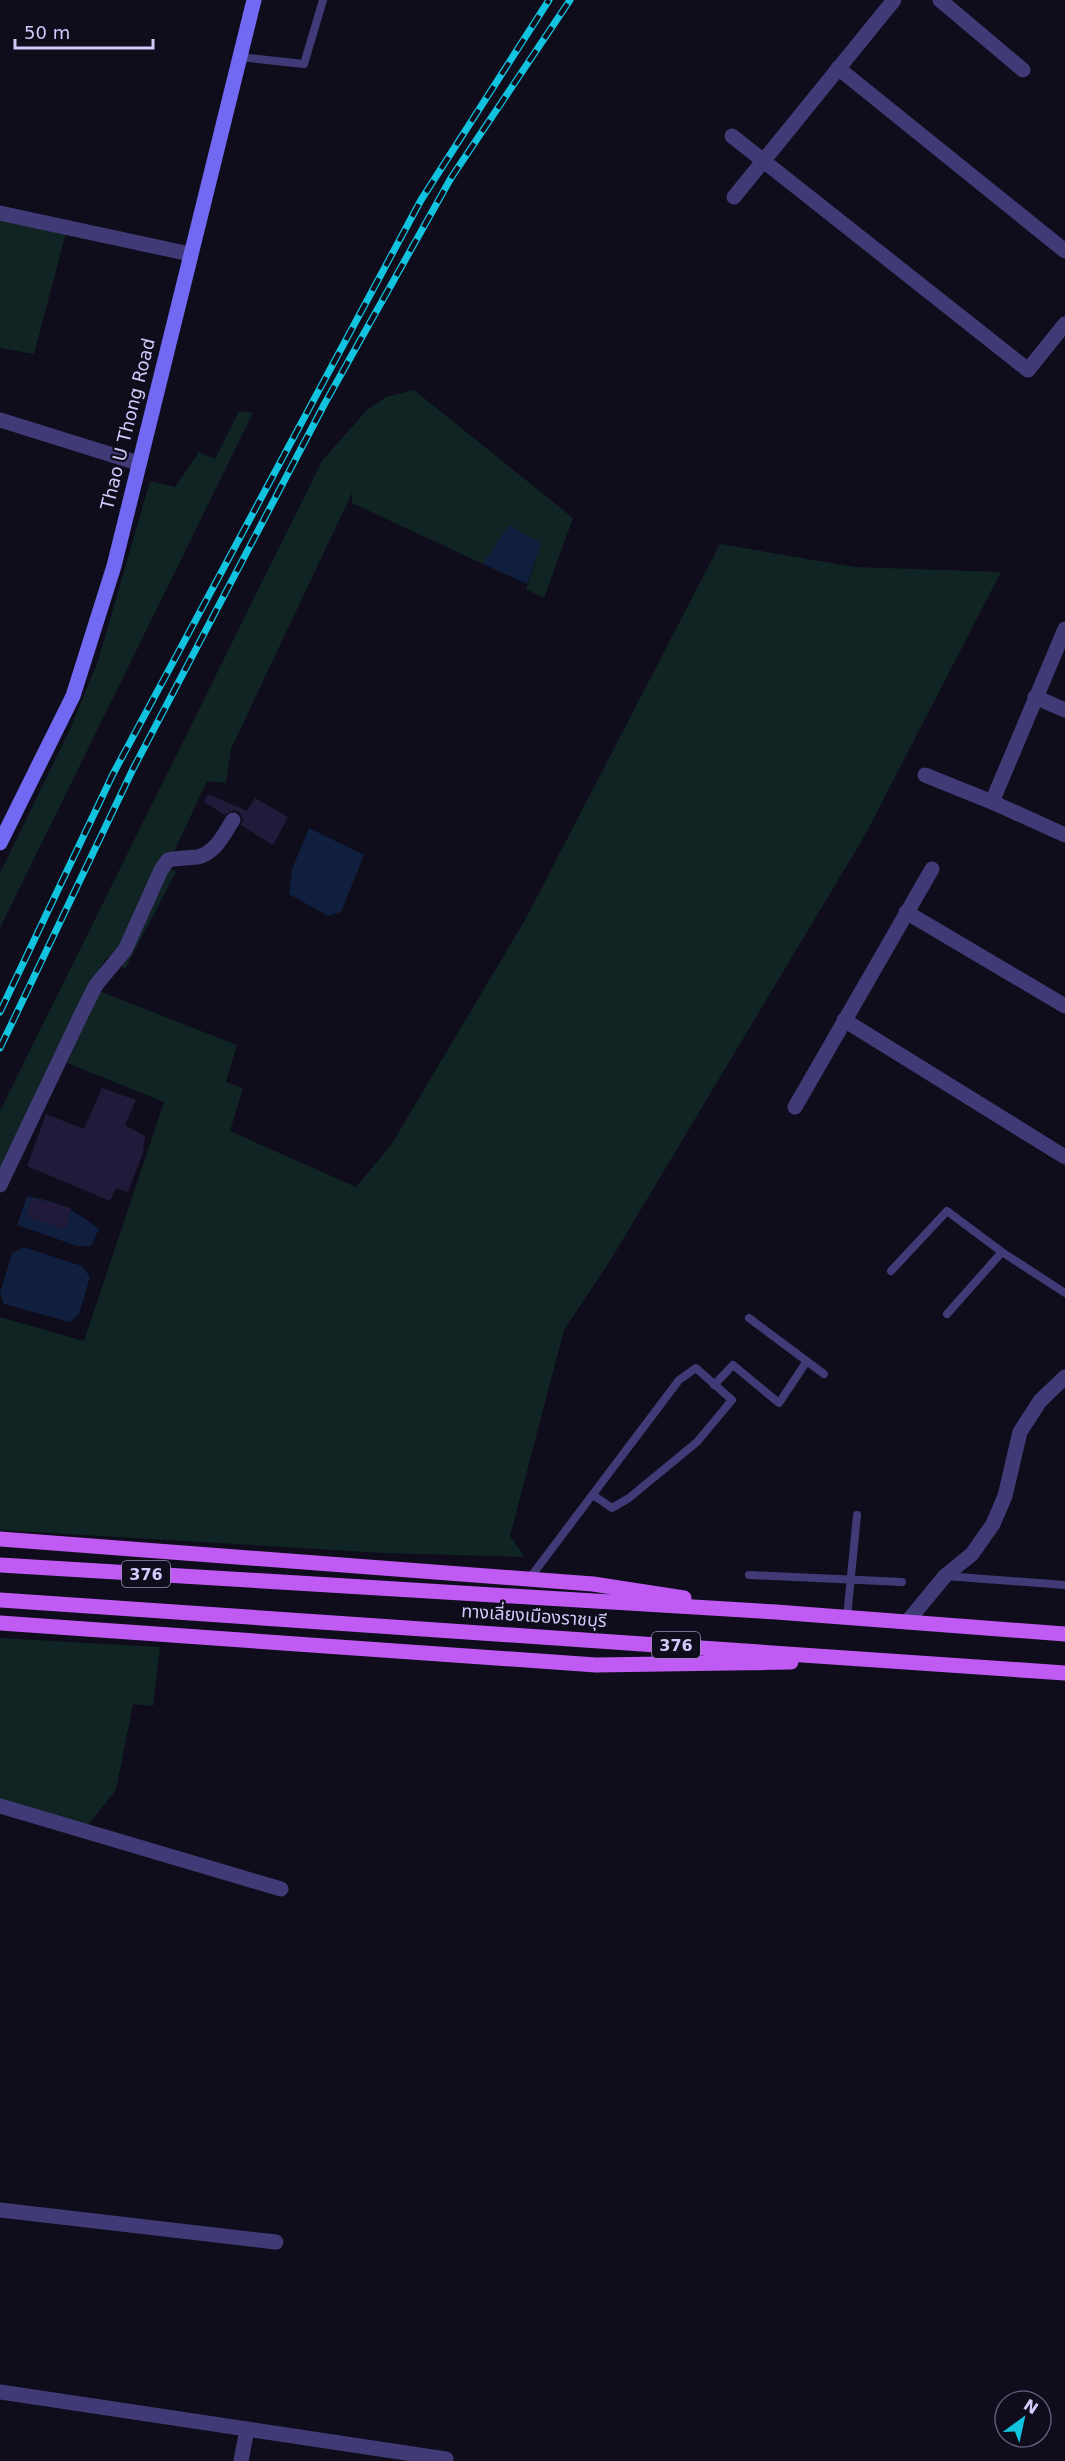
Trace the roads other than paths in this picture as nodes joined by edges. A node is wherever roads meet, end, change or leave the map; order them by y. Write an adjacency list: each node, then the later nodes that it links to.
1 (254, 0): 5 (street, Thao U Thong Road)
2 (323, 0): 5 (lane)
3 (894, 0): 6 (street)
4 (940, 0): 7 (street)
5 (239, 57): 13 (street, Thao U Thong Road)
6 (838, 68): 9 (street); 12 (street)
7 (1023, 70)
8 (732, 136): 9 (street)
9 (764, 160): 10 (street); 14 (street)
10 (734, 197)
11 (0, 213): 13 (street)
12 (1065, 251)
13 (190, 254): 16 (street, Thao U Thong Road)
14 (1065, 324)
15 (0, 420): 16 (street)
16 (138, 463): 24 (street, Thao U Thong Road)
17 (1065, 629): 18 (street)
18 (1035, 697): 19 (street); 21 (street)
19 (1065, 710)
20 (925, 775): 21 (street)
21 (992, 802): 23 (street)
22 (233, 820): 31 (street)
23 (1065, 835)
24 (0, 843)
25 (932, 869): 26 (street)
26 (906, 912): 27 (street); 28 (street)
27 (1065, 1006)
28 (844, 1020): 29 (street); 30 (street)
29 (795, 1107)
30 (1065, 1157)
31 (0, 1185)
32 (1002, 1252): 33 (lane); 34 (lane); 35 (lane)
33 (891, 1271)
34 (1065, 1293)
35 (947, 1314)
36 (749, 1318): 37 (lane)
37 (807, 1361): 38 (lane); 40 (lane)
38 (824, 1374)
39 (1065, 1377): 46 (street)
40 (714, 1385): 41 (lane); 41 (lane)
41 (593, 1495): 48 (lane)
42 (857, 1515): 47 (lane)
43 (0, 1539): 48 (main road)
44 (0, 1565): 52 (main road, ทางเลี่ยงเมืองราชบุรี / 376)
45 (749, 1575): 47 (lane)
46 (945, 1576): 50 (lane); 54 (street)
47 (851, 1579): 49 (lane); 53 (lane)
48 (529, 1580): 52 (main road)
49 (902, 1582)
50 (1065, 1585)
51 (0, 1600): 57 (main road, ทางเลี่ยงเมืองราชบุรี / 376)
52 (776, 1612): 53 (main road, ทางเลี่ยงเมืองราชบุรี / 376)
53 (847, 1617): 54 (main road, ทางเลี่ยงเมืองราชบุรี / 376)
54 (907, 1622): 56 (main road, ทางเลี่ยงเมืองราชบุรี / 376)
55 (0, 1623): 57 (main road)
56 (1065, 1634)
57 (896, 1661): 58 (main road, ทางเลี่ยงเมืองราชบุรี / 376)
58 (1065, 1673)
59 (0, 1806): 60 (street)
60 (281, 1889)
61 (0, 2210): 62 (street)
62 (276, 2242)
63 (0, 2392): 64 (street)
64 (247, 2429): 65 (street); 67 (street)
65 (359, 2454): 66 (street)
66 (446, 2459)
67 (242, 2461)

